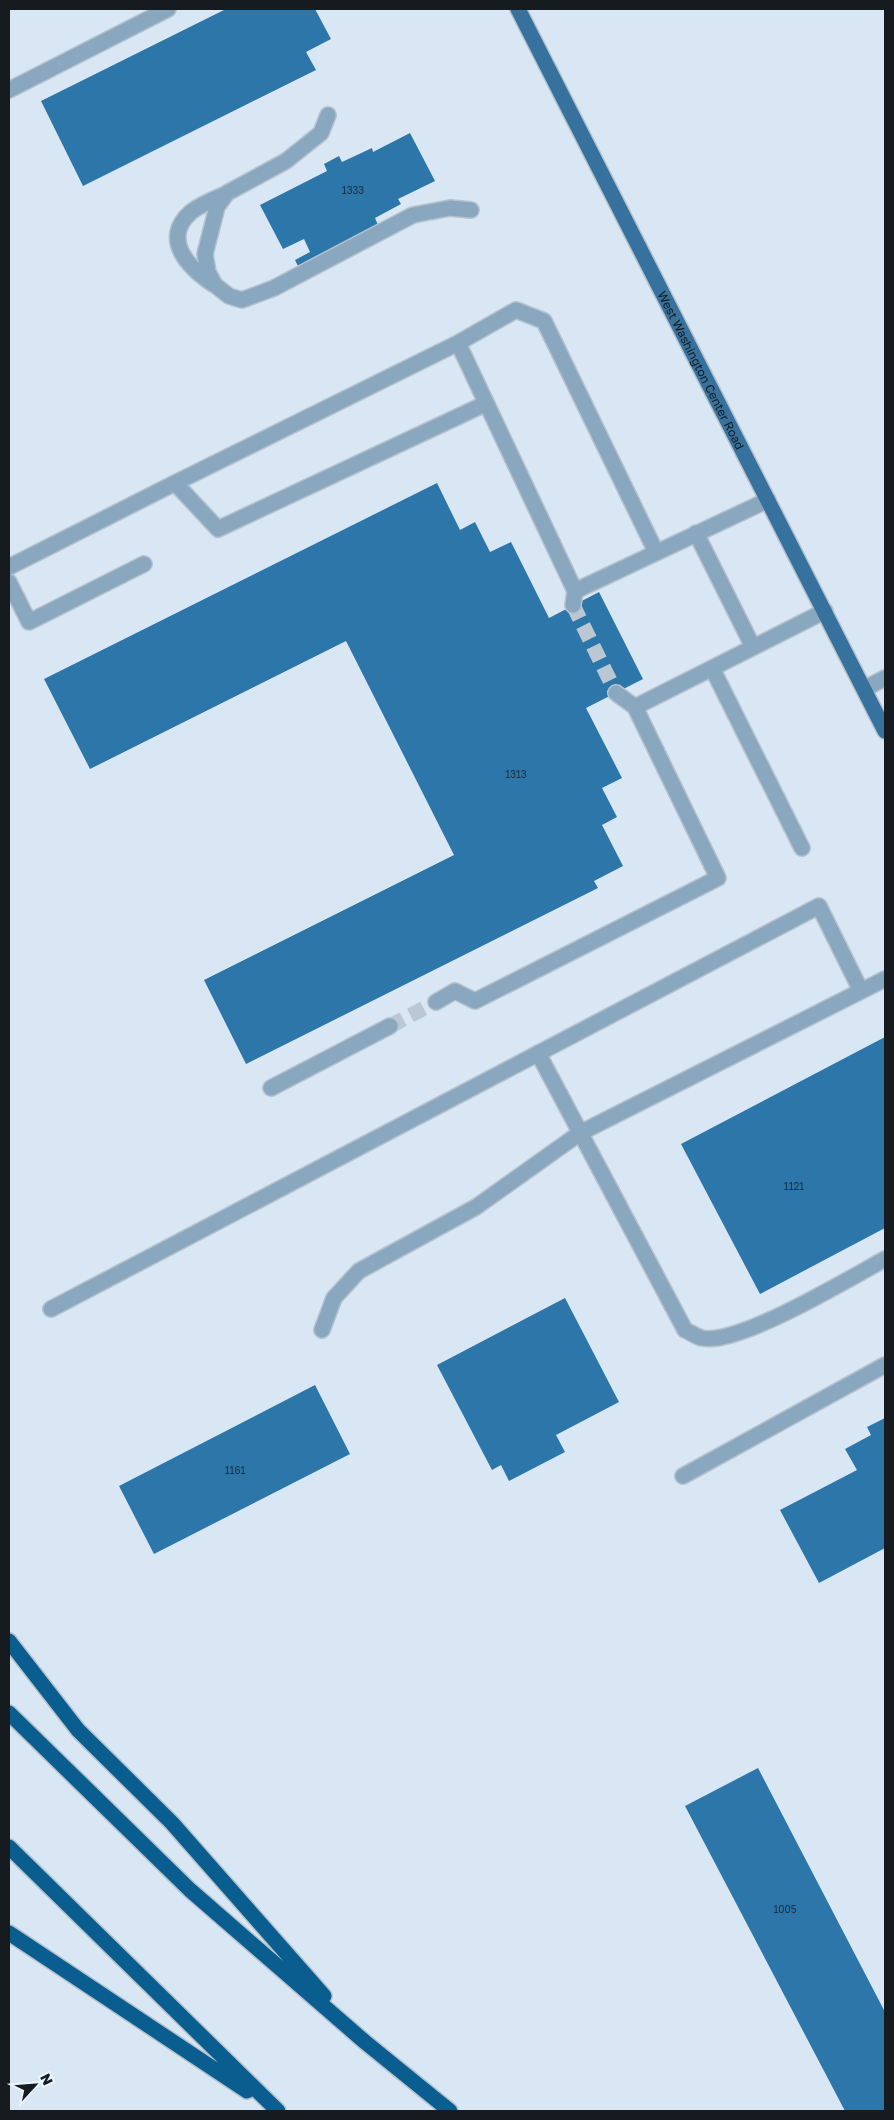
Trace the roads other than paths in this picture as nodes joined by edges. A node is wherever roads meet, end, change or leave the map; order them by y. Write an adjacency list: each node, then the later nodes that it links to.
1 (168, 9): 3 (lane)
2 (518, 9): 11 (main road, West Washington Center Road)
3 (9, 90)
4 (328, 115): 5 (lane)
5 (227, 193): 7 (lane); 7 (lane)
6 (471, 210): 7 (lane)
7 (215, 285)
8 (458, 343): 9 (lane); 10 (lane); 13 (lane)
9 (485, 404): 10 (lane); 13 (lane)
10 (175, 483): 15 (lane)
11 (768, 500): 12 (lane); 17 (main road, West Washington Center Road)
12 (696, 534): 13 (lane); 18 (lane)
13 (656, 552)
14 (144, 564): 16 (lane)
15 (9, 567)
16 (9, 582)
17 (825, 611): 18 (lane); 21 (main road, West Washington Center Road)
18 (753, 647): 19 (lane)
19 (712, 668): 23 (lane); 25 (lane)
20 (885, 678): 21 (lane)
21 (864, 689): 24 (main road, West Washington Center Road)
22 (616, 693): 23 (lane)
23 (635, 708): 28 (lane)
24 (885, 731)
25 (802, 848)
26 (885, 979): 27 (lane)
27 (862, 991): 30 (lane); 32 (lane)
28 (436, 1002)
29 (390, 1026): 31 (lane)
30 (538, 1054): 32 (lane); 34 (lane)
31 (271, 1088)
32 (580, 1133): 33 (lane); 35 (lane)
33 (885, 1259)
34 (52, 1309)
35 (322, 1330)
36 (885, 1365): 37 (lane)
37 (683, 1476)
38 (9, 1641): 42 (highway)
39 (9, 1713): 42 (highway)
40 (9, 1847): 43 (highway)
41 (9, 1933): 43 (highway)
42 (365, 2042): 44 (highway)
43 (278, 2111)
44 (450, 2111)

